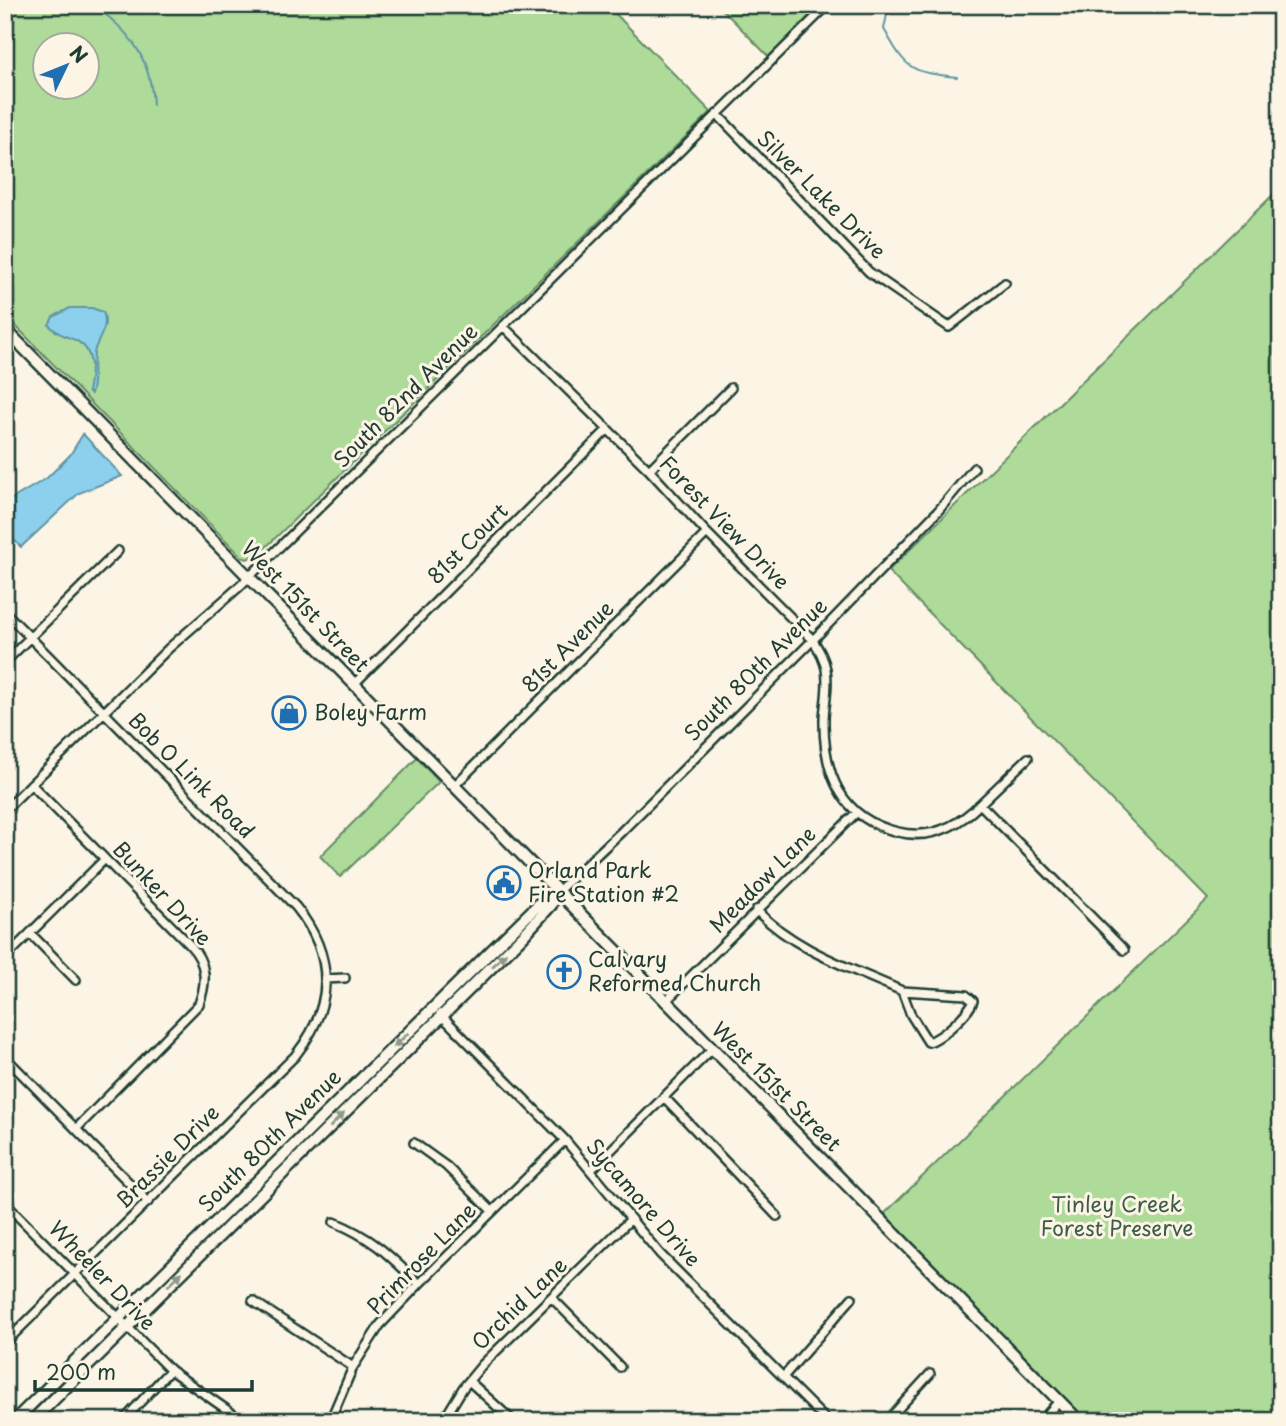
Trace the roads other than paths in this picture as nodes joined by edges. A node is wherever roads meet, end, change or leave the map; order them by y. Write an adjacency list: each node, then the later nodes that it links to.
1 (828, 5): 2 (street, South 82nd Avenue)
2 (717, 114): 3 (street, Silver Lake Drive); 4 (street, South 82nd Avenue)
3 (1005, 283)
4 (503, 326): 7 (street, Forest View Drive); 12 (street, South 82nd Avenue)
5 (5, 329): 12 (street, West 151st Street)
6 (730, 388): 9 (street)
7 (607, 430): 9 (street, Forest View Drive); 17 (street, 81st Court)
8 (974, 468): 15 (street, South 80th Avenue)
9 (649, 470): 10 (street, Forest View Drive)
10 (707, 533): 15 (street, Forest View Drive); 21 (street, 81st Avenue)
11 (118, 551): 14 (street)
12 (248, 576): 17 (street, West 151st Street); 18 (street, South 82nd Avenue)
13 (5, 612): 14 (street, Bob O Link Road)
14 (30, 637): 16 (street); 18 (street, Bob O Link Road)
15 (813, 640): 24 (street, Forest View Drive); 26 (street, South 80th Avenue)
16 (5, 662)
17 (354, 684): 21 (street, West 151st Street)
18 (104, 712): 20 (street, South 82nd Avenue); 32 (street, Bob O Link Road)
19 (1028, 758): 22 (street, Forest View Drive)
20 (32, 784): 23 (street, South 82nd Avenue); 25 (street, Bunker Drive)
21 (454, 786): 26 (street, West 151st Street)
22 (980, 804): 24 (street, Forest View Drive); 29 (street)
23 (5, 810)
24 (856, 813): 27 (street, Meadow Lane)
25 (105, 859): 28 (street); 41 (street, Bunker Drive)
26 (557, 892): 35 (street, West 151st Street); 36 (street, South 80th Avenue); 37 (street, South 80th Avenue, one-way to 26)
27 (756, 910): 34 (street); 35 (street, Meadow Lane)
28 (30, 933): 30 (street); 33 (street)
29 (1124, 950)
30 (5, 958)
31 (345, 978): 32 (street)
32 (326, 979): 45 (street, Brassie Drive)
33 (76, 980)
34 (902, 990): 34 (street)
35 (665, 1002): 38 (street, West 151st Street)
36 (433, 1008): 37 (street, Sycamore Drive); 56 (street, South 80th Avenue, one-way to 56)
37 (443, 1016): 42 (street, Sycamore Drive); 57 (street, South 80th Avenue, one-way to 37)
38 (712, 1049): 40 (street); 65 (street, West 151st Street)
39 (5, 1057): 41 (street)
40 (664, 1097): 44 (street); 48 (street)
41 (76, 1129): 45 (street)
42 (565, 1140): 44 (street, Sycamore Drive); 47 (street, Primrose Lane)
43 (414, 1143): 47 (street)
44 (591, 1170): 49 (street, Sycamore Drive)
45 (148, 1202): 51 (street, Brassie Drive)
46 (5, 1203): 51 (street, Wheeler Drive)
47 (492, 1211): 52 (street, Primrose Lane)
48 (777, 1216)
49 (630, 1220): 53 (street, Orchid Lane); 63 (street, Sycamore Drive)
50 (334, 1222): 52 (street)
51 (75, 1274): 56 (street, Wheeler Drive); 58 (street, Brassie Drive)
52 (419, 1284): 59 (street, Primrose Lane)
53 (552, 1298): 60 (street); 64 (street, Orchid Lane)
54 (852, 1298): 63 (street)
55 (253, 1301): 59 (street)
56 (117, 1318): 57 (street, Wheeler Drive); 66 (street, South 80th Avenue)
57 (126, 1327): 61 (street, Wheeler Drive); 67 (street, South 80th Avenue)
58 (5, 1343)
59 (353, 1367): 70 (street, Primrose Lane)
60 (620, 1367)
61 (170, 1370): 68 (street); 69 (street, Wheeler Drive)
62 (930, 1374): 74 (street)
63 (783, 1377): 73 (street, Sycamore Drive)
64 (469, 1381): 71 (street, Orchid Lane); 72 (street)
65 (1059, 1401): 75 (street); 76 (street, West 151st Street)
66 (14, 1421)
67 (32, 1421)
68 (123, 1421)
69 (243, 1421)
70 (330, 1421)
71 (443, 1421)
72 (513, 1421)
73 (827, 1421)
74 (887, 1421)
75 (1041, 1421)
76 (1079, 1421)

